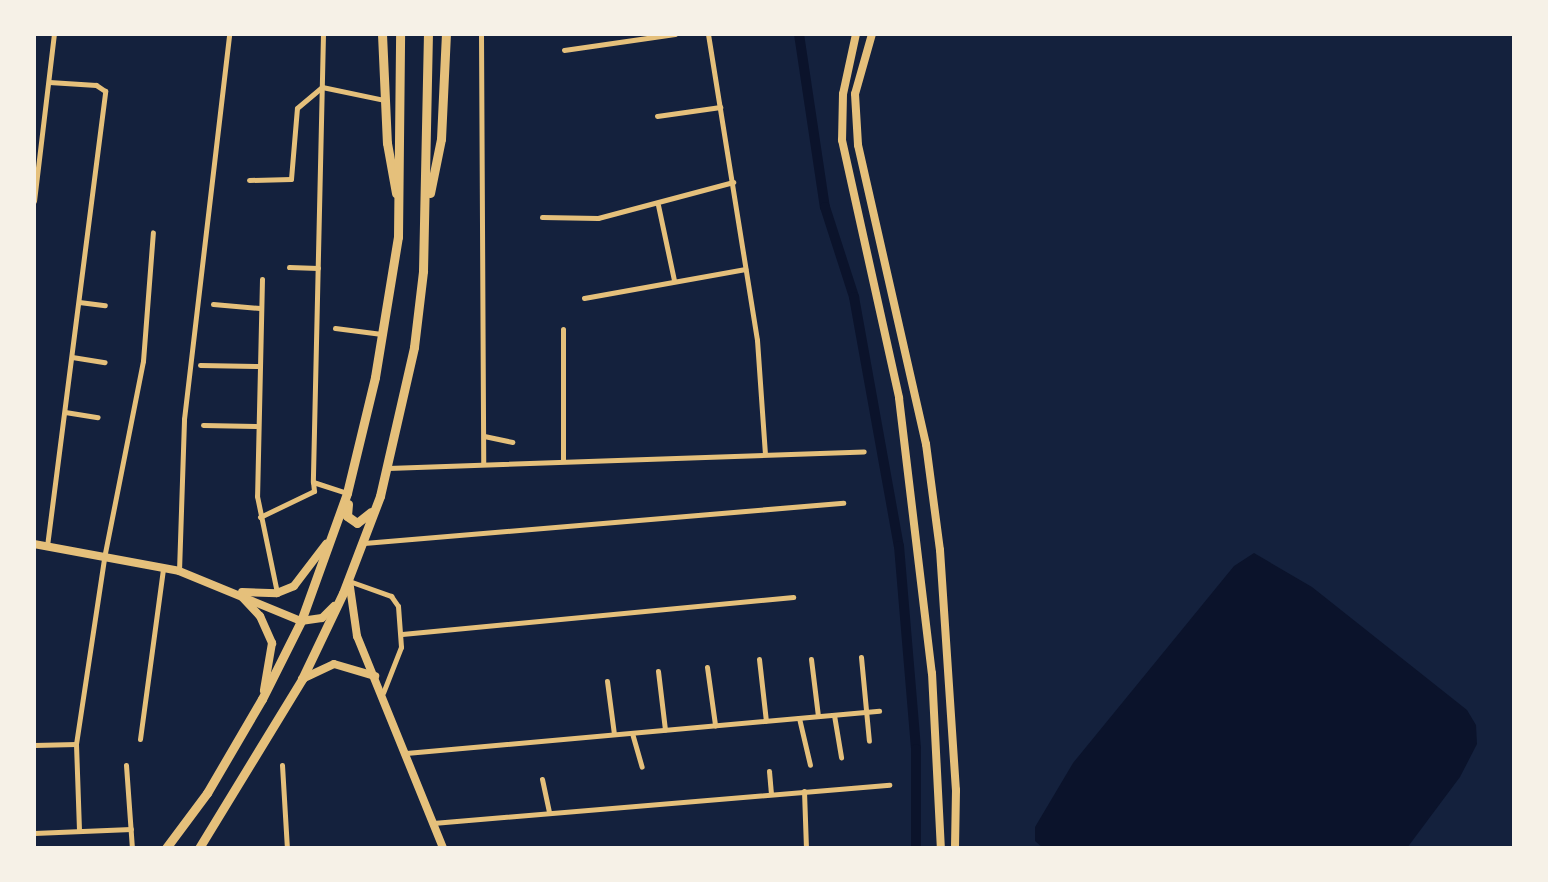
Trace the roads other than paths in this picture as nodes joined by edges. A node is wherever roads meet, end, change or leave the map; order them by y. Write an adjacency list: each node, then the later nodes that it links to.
1 (54, 34): 14 (street)
2 (229, 34): 66 (street)
3 (323, 34): 15 (street)
4 (382, 34): 16 (main road)
5 (400, 34): 23 (main road)
6 (428, 34): 24 (main road)
7 (446, 34): 24 (main road)
8 (481, 34): 48 (street)
9 (675, 34): 13 (street)
10 (708, 34): 17 (street)
11 (856, 34): 120 (main road)
12 (872, 34): 121 (main road)
13 (564, 50)
14 (49, 82): 21 (street); 33 (street)
15 (322, 87): 16 (street); 19 (street); 28 (street)
16 (384, 100): 23 (main road)
17 (720, 107): 18 (street); 20 (street)
18 (657, 116)
19 (249, 180)
20 (733, 182): 22 (street); 29 (street)
21 (34, 201)
22 (658, 205): 25 (street); 31 (street)
23 (400, 207): 39 (main road)
24 (425, 208): 55 (main road)
25 (542, 217)
26 (153, 232): 64 (street)
27 (289, 267): 28 (street)
28 (318, 268): 56 (street)
29 (745, 269): 31 (street); 51 (street)
30 (262, 279): 36 (street)
31 (674, 280): 32 (street)
32 (584, 298)
33 (79, 302): 35 (street); 40 (street)
34 (213, 304): 36 (street)
35 (105, 305)
36 (260, 308): 43 (street)
37 (335, 328): 39 (street)
38 (563, 329): 53 (street)
39 (383, 334): 52 (main road)
40 (72, 357): 41 (street); 44 (street)
41 (105, 362)
42 (200, 365): 43 (street)
43 (258, 366): 47 (street)
44 (65, 412): 45 (street); 63 (street)
45 (98, 417)
46 (203, 425): 47 (street)
47 (256, 426): 59 (street)
48 (484, 436): 49 (street); 54 (street)
49 (512, 442)
50 (864, 451): 51 (street)
51 (765, 454): 53 (street)
52 (356, 458): 55 (main road); 57 (main road)
53 (563, 459): 54 (street)
54 (483, 464): 55 (street)
55 (387, 472): 61 (main road)
56 (313, 482): 57 (street); 59 (street)
57 (347, 493): 60 (main road)
58 (843, 503): 61 (street)
59 (260, 517): 69 (street)
60 (336, 529): 69 (main road); 72 (main road)
61 (364, 543): 67 (main road)
62 (34, 544): 63 (main road)
63 (46, 547): 64 (main road)
64 (104, 558): 65 (main road); 96 (street)
65 (164, 568): 66 (main road); 94 (street)
66 (179, 571): 68 (main road)
67 (349, 580): 70 (main road); 73 (street); 79 (main road)
68 (237, 592): 69 (main road); 72 (main road); 83 (main road)
69 (277, 593)
70 (343, 593): 72 (main road); 80 (main road)
71 (793, 597): 73 (street)
72 (301, 621): 83 (main road)
73 (402, 634): 82 (street)
74 (861, 657): 85 (street)
75 (759, 659): 89 (street)
76 (811, 659): 87 (street)
77 (707, 667): 90 (street)
78 (658, 671): 91 (street)
79 (376, 676): 80 (main road); 82 (main road)
80 (302, 679): 116 (main road)
81 (607, 681): 93 (street)
82 (383, 693): 98 (main road)
83 (262, 699): 115 (main road)
84 (879, 711): 85 (street)
85 (868, 712): 86 (street); 95 (street)
86 (834, 715): 87 (street); 99 (street)
87 (818, 716): 88 (street)
88 (799, 718): 89 (street); 102 (street)
89 (766, 721): 90 (street)
90 (715, 725): 91 (street)
91 (665, 730): 92 (street)
92 (632, 733): 93 (street); 103 (street)
93 (614, 734): 98 (street)
94 (140, 739)
95 (869, 741)
96 (76, 744): 97 (street); 112 (street)
97 (34, 745)
98 (406, 753): 110 (main road)
99 (841, 757)
100 (126, 765): 111 (street)
101 (282, 765): 117 (street)
102 (810, 765)
103 (642, 767)
104 (769, 771): 108 (street)
105 (542, 779): 109 (street)
106 (889, 785): 107 (street)
107 (804, 791): 108 (street); 119 (street)
108 (771, 793): 109 (street)
109 (549, 812): 110 (street)
110 (433, 823): 118 (main road)
111 (131, 829): 112 (street); 114 (street)
112 (79, 831): 113 (street)
113 (34, 833)
114 (132, 848)
115 (166, 848)
116 (199, 848)
117 (287, 848)
118 (443, 848)
119 (806, 848)
120 (941, 848)
121 (955, 848)

